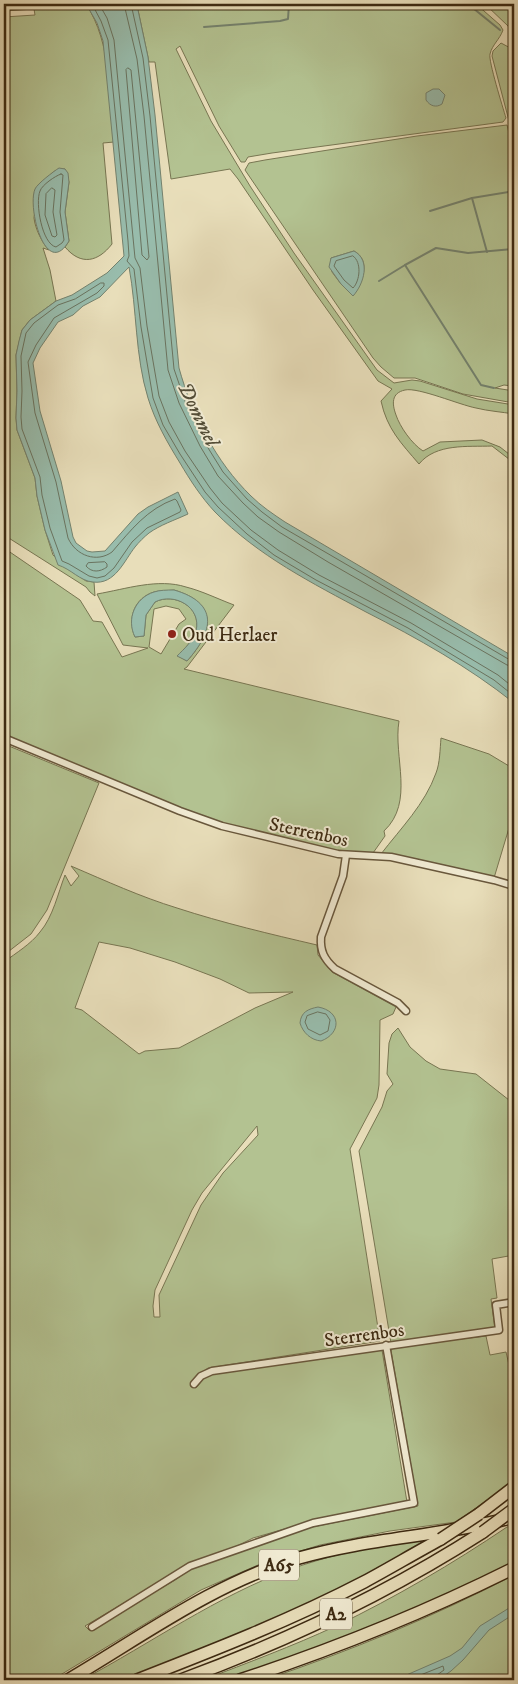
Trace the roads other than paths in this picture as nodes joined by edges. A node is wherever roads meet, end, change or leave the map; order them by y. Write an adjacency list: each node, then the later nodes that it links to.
1 (4, 738): 2 (street, Sterrenbos)
2 (346, 855): 3 (street, Sterrenbos); 4 (street)
3 (514, 886)
4 (406, 1011)
5 (514, 1302): 6 (street, Sterrenbos)
6 (386, 1345): 7 (street, Sterrenbos); 12 (street)
7 (194, 1384)
8 (514, 1487): 14 (highway, A2, bridge)
9 (514, 1509): 15 (highway, A2, bridge)
10 (514, 1517): 13 (highway, A65)
11 (514, 1568): 16 (highway)
12 (92, 1627)
13 (68, 1680)
14 (136, 1680)
15 (182, 1680)
16 (240, 1680)

